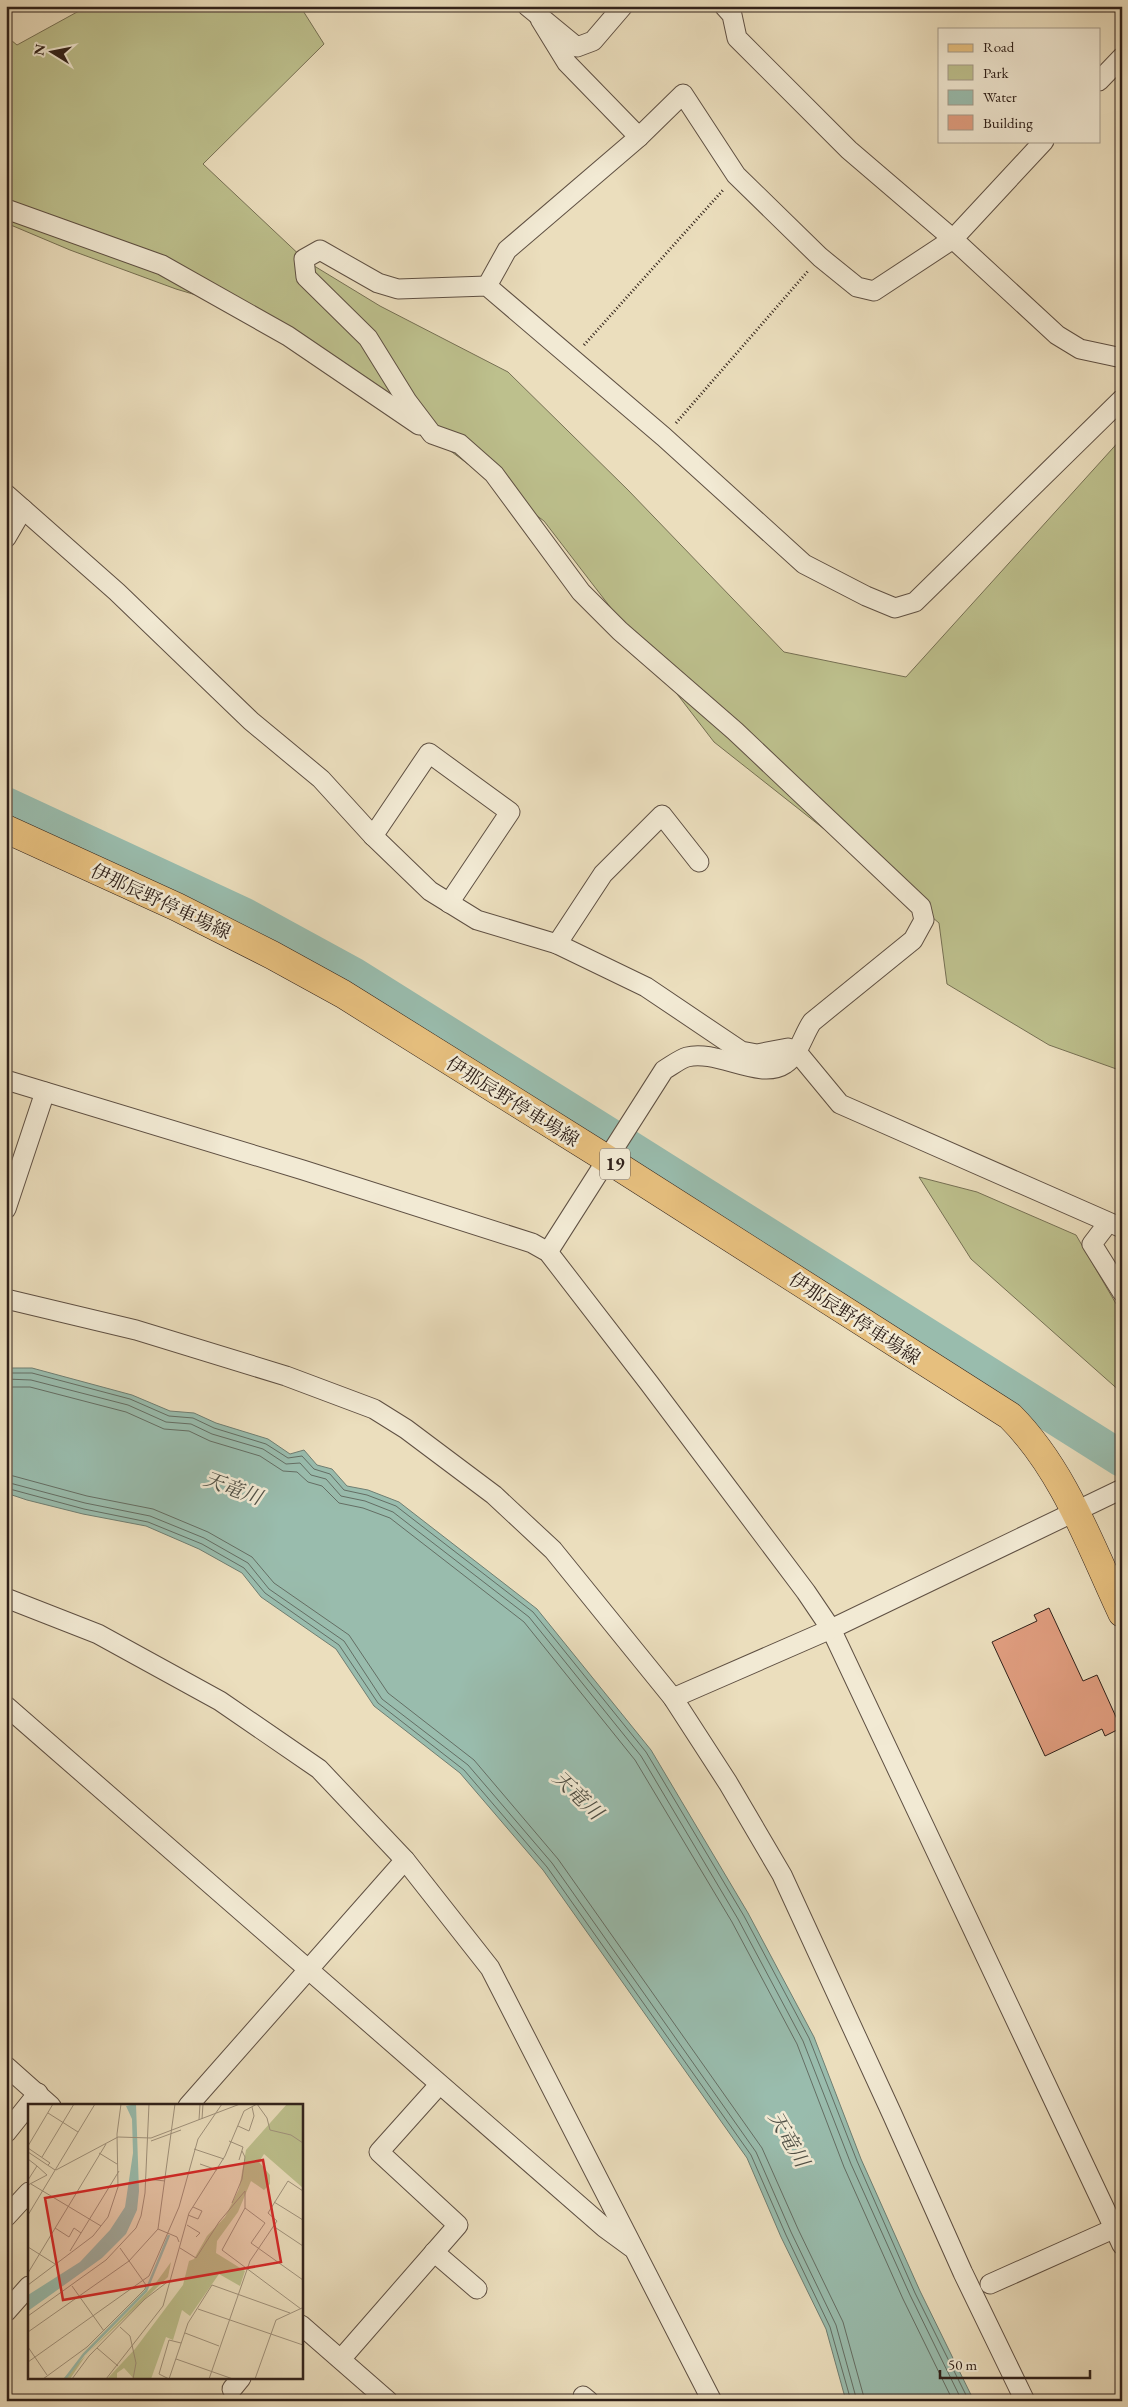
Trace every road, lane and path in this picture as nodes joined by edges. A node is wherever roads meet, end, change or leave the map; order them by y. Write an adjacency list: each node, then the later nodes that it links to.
1 (623, 6): 3 (street)
2 (733, 9): 10 (street)
3 (533, 12): 6 (street)
4 (1122, 57): 5 (street)
5 (1100, 80)
6 (639, 137): 8 (street); 12 (street)
7 (1043, 142): 10 (street)
8 (736, 175): 11 (street); 13 (path)
9 (6, 209): 16 (street)
10 (953, 239): 11 (street); 14 (street)
11 (820, 257): 17 (path)
12 (486, 286): 13 (street); 16 (street)
13 (572, 358): 17 (street)
14 (1122, 358)
15 (1122, 399): 17 (street)
16 (432, 434): 26 (street)
17 (664, 436)
18 (6, 494): 19 (street)
19 (23, 509): 20 (street); 22 (street)
20 (6, 538)
21 (6, 829): 29 (main road, 伊那辰野停車場線 / 19)
22 (373, 836): 24 (street); 24 (street)
23 (699, 862): 25 (street)
24 (449, 903): 25 (street)
25 (558, 944): 26 (street)
26 (796, 1052): 29 (street); 31 (street)
27 (6, 1080): 28 (street)
28 (45, 1092): 30 (street); 32 (street)
29 (607, 1159): 32 (street); 36 (main road, 伊那辰野停車場線 / 19)
30 (6, 1209)
31 (1115, 1226): 33 (street)
32 (548, 1252): 39 (street)
33 (1122, 1292)
34 (6, 1299): 40 (street)
35 (1122, 1489): 36 (street)
36 (1075, 1513): 38 (main road, 伊那辰野停車場線 / 19); 39 (street)
37 (6, 1598): 42 (street)
38 (1122, 1613)
39 (831, 1629): 40 (street); 52 (street)
40 (674, 1698): 64 (street)
41 (6, 1706): 43 (street)
42 (405, 1860): 43 (street); 54 (street)
43 (310, 1970): 45 (street); 47 (street)
44 (6, 2066): 46 (street)
45 (438, 2085): 54 (street); 55 (street)
46 (44, 2100)
47 (190, 2104)
48 (28, 2114): 49 (street)
49 (6, 2133)
50 (28, 2193): 51 (street)
51 (6, 2217)
52 (1118, 2226): 53 (street); 56 (street)
53 (1122, 2245)
54 (634, 2250): 63 (street)
55 (434, 2252): 58 (street); 61 (street)
56 (990, 2284)
57 (28, 2287): 59 (street)
58 (477, 2290)
59 (6, 2312)
60 (302, 2326): 61 (street)
61 (341, 2359): 62 (street)
62 (380, 2398)
63 (712, 2401)
64 (1025, 2401)

